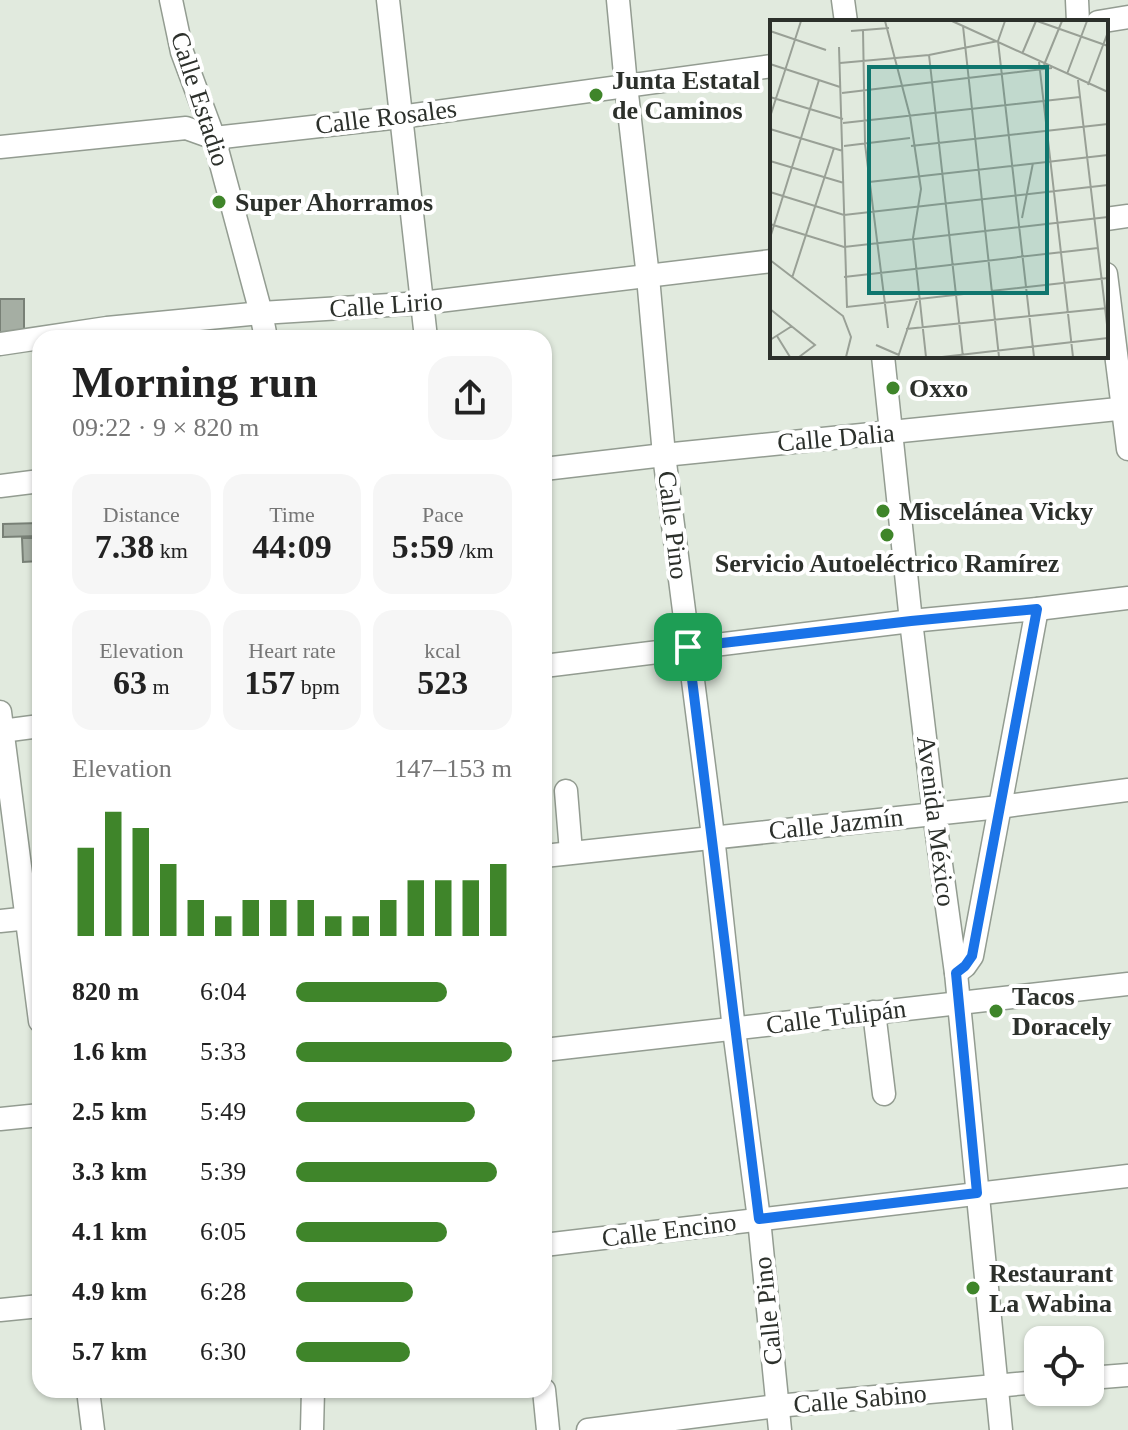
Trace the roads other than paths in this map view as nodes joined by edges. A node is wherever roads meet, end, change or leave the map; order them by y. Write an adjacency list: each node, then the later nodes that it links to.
1 (171, 0): 13 (street, Calle Estadio)
2 (388, 0): 12 (street)
3 (618, 0): 11 (street, Calle Pino)
4 (843, 0): 7 (street)
5 (1077, 0): 8 (street)
6 (1128, 17): 9 (street)
7 (846, 20)
8 (1078, 20)
9 (1108, 20)
10 (770, 66): 11 (street, Calle Rosales)
11 (626, 85): 12 (street, Calle Rosales); 18 (street, Calle Pino)
12 (400, 117): 13 (street, Calle Rosales); 20 (street)
13 (214, 138): 14 (street, Calle Rosales); 21 (street, Calle Estadio)
14 (0, 147)
15 (1128, 216): 16 (street)
16 (1108, 219)
17 (770, 261): 18 (street, Calle Lirio)
18 (648, 277): 20 (street, Calle Lirio); 31 (street, Calle Pino)
19 (1108, 288): 28 (street)
20 (422, 303): 21 (street, Calle Lirio); 24 (street)
21 (261, 313): 22 (street, Calle Lirio); 23 (street, Calle Estadio)
22 (94, 330)
23 (264, 330)
24 (425, 330)
25 (32, 339): 26 (street, Calle Lirio)
26 (0, 344)
27 (883, 358): 29 (street, Avenida México)
28 (1125, 408): 29 (street, Calle Dalia); 30 (street)
29 (891, 433): 31 (street, Calle Dalia); 37 (street, Avenida México)
30 (1128, 449)
31 (664, 455): 32 (street, Calle Dalia); 38 (street, Calle Pino)
32 (552, 468)
33 (32, 482): 34 (street)
34 (0, 486)
35 (1128, 598): 36 (street)
36 (1037, 609): 37 (street); 44 (street)
37 (911, 621): 38 (street); 45 (street, Avenida México)
38 (688, 647): 39 (street); 46 (street, Calle Pino)
39 (552, 665)
40 (1, 722): 41 (street); 49 (street)
41 (32, 725)
42 (1128, 790): 44 (street, Calle Jazmín)
43 (566, 791): 47 (street)
44 (999, 807): 45 (street, Calle Jazmín); 52 (street)
45 (934, 813): 46 (street, Calle Jazmín); 52 (street, Avenida México)
46 (713, 836): 47 (street, Calle Jazmín); 56 (street, Calle Pino)
47 (571, 852): 48 (street, Calle Jazmín)
48 (552, 855)
49 (32, 912)
50 (32, 918): 51 (street)
51 (0, 921)
52 (956, 973): 54 (street, Avenida México)
53 (1128, 984): 54 (street, Calle Tulipán)
54 (959, 1003): 55 (street, Calle Tulipán); 62 (street, Avenida México)
55 (874, 1012): 56 (street, Calle Tulipán); 58 (street)
56 (734, 1030): 57 (street, Calle Tulipán); 63 (street, Calle Pino)
57 (552, 1049)
58 (884, 1094)
59 (32, 1116): 60 (street)
60 (0, 1119)
61 (1128, 1176): 62 (street, Calle Encino)
62 (977, 1193): 63 (street, Calle Encino); 70 (street, Avenida México)
63 (759, 1219): 64 (street, Calle Encino); 74 (street, Calle Pino)
64 (552, 1244)
65 (32, 1307): 66 (street)
66 (0, 1310)
67 (1128, 1375): 68 (street)
68 (1104, 1377)
69 (1024, 1383): 70 (street, Calle Sabino)
70 (996, 1386): 74 (street, Calle Sabino); 80 (street, Avenida México)
71 (89, 1398): 75 (street)
72 (313, 1398): 76 (street)
73 (545, 1398): 77 (street)
74 (777, 1406): 78 (street, Calle Sabino); 79 (street, Calle Pino)
75 (93, 1430)
76 (312, 1430)
77 (548, 1430)
78 (588, 1430)
79 (780, 1430)
80 (1001, 1430)

